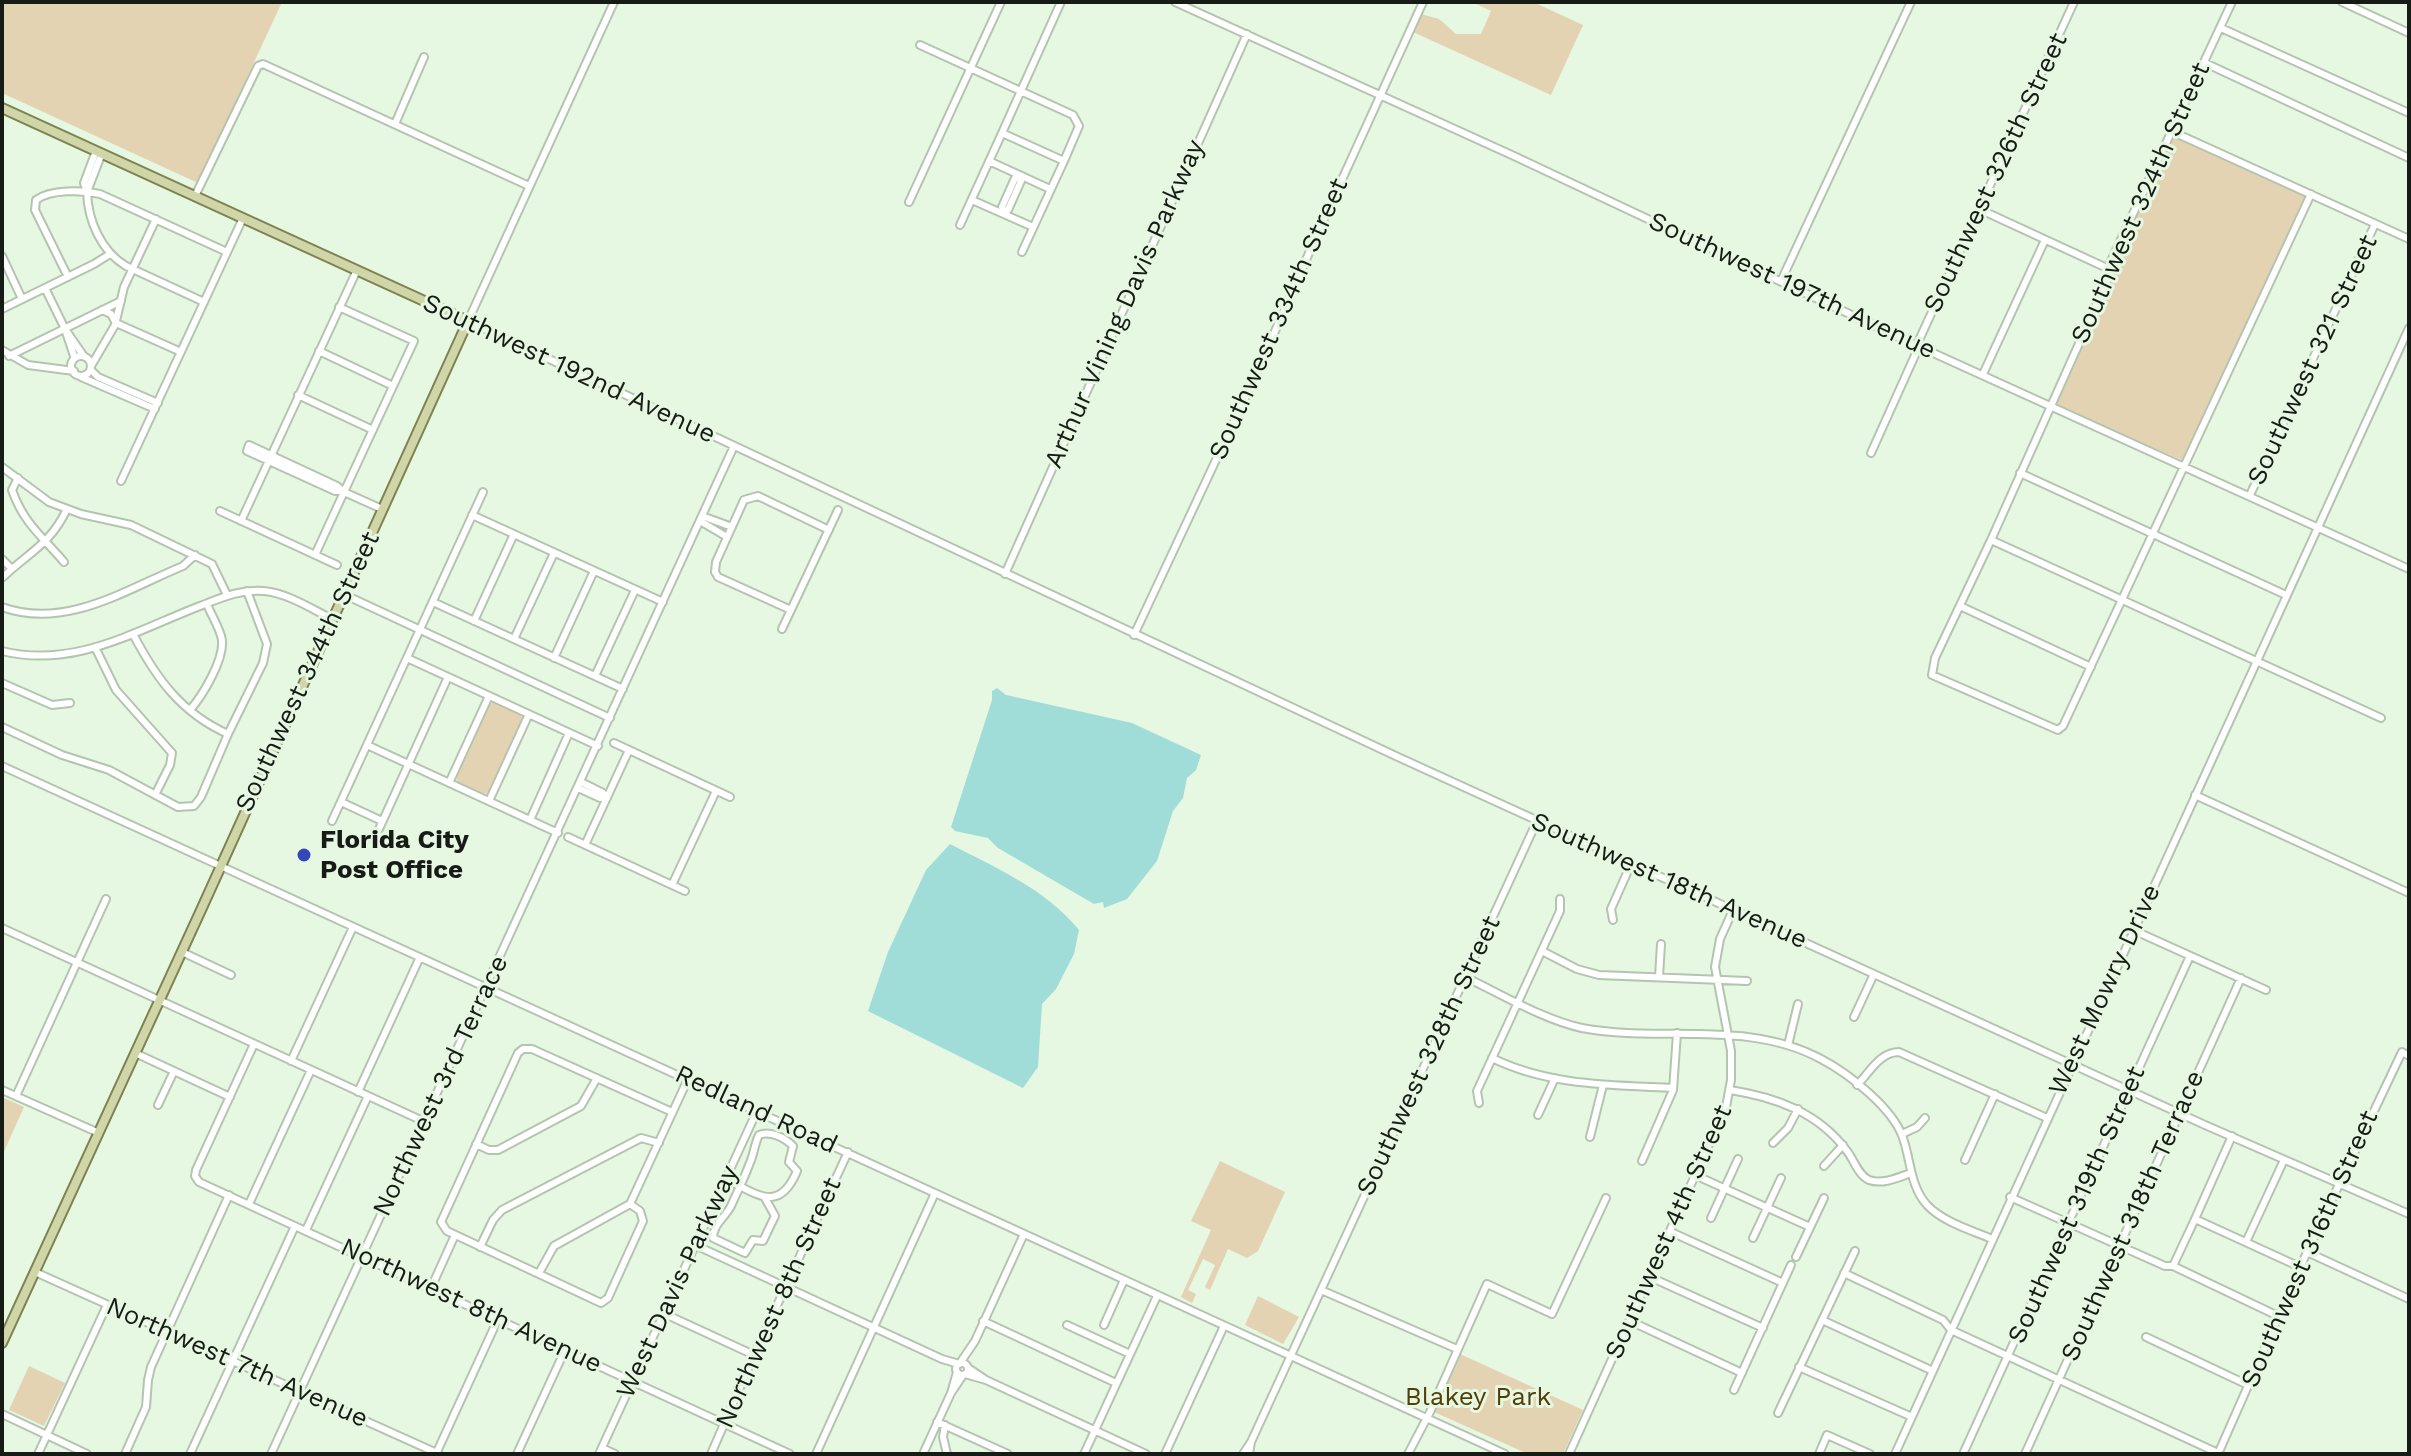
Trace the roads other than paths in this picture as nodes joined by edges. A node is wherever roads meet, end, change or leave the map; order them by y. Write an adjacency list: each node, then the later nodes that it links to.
1 (614, 2): 29 (street, Southwest 344th Street)
2 (1001, 2): 16 (street)
3 (1061, 2): 17 (street)
4 (1175, 2): 12 (street, Southwest 197th Avenue)
5 (1423, 2): 18 (street, Southwest 334th Street)
6 (1911, 2): 53 (street)
7 (2074, 2): 36 (street, Southwest 326th Street)
8 (2232, 2): 10 (street, Southwest 324th Street)
9 (2342, 2): 11 (street)
10 (2221, 28): 15 (street, Southwest 324th Street); 20 (street)
11 (2409, 33)
12 (1247, 34): 18 (street, Southwest 197th Avenue); 122 (street, Arthur Vining Davis Parkway)
13 (920, 45): 16 (street)
14 (424, 57): 21 (street)
15 (2205, 63): 22 (street, Southwest 324th Street); 25 (street)
16 (971, 69): 17 (street); 35 (street)
17 (1021, 91): 23 (street); 27 (street)
18 (1380, 95): 53 (street, Southwest 197th Avenue); 141 (street, Southwest 334th Street)
19 (2, 108): 24 (main road, Southwest 192nd Avenue)
20 (2409, 113)
21 (395, 124): 29 (street); 33 (street)
22 (2171, 131): 32 (street); 50 (street, Southwest 324th Street)
23 (1002, 133): 26 (street); 27 (street)
24 (99, 152): 31 (street); 33 (main road, Southwest 192nd Avenue)
25 (2409, 158)
26 (989, 161): 28 (street); 34 (street)
27 (1064, 161): 30 (street)
28 (1020, 176): 30 (street); 37 (street)
29 (529, 186): 61 (street, Southwest 344th Street)
30 (1050, 189): 42 (street)
31 (87, 192): 39 (street); 47 (street); 52 (street)
32 (2311, 194): 40 (street); 88 (street)
33 (195, 196): 38 (main road, Southwest 192nd Avenue)
34 (972, 200): 37 (street); 41 (street)
35 (909, 202)
36 (1979, 209): 44 (street); 65 (street, Southwest 326th Street)
37 (1003, 212): 42 (street)
38 (243, 218): 45 (street); 51 (main road, Southwest 192nd Avenue)
39 (156, 219): 45 (street); 49 (street)
40 (2375, 224): 43 (street); 95 (street, Southwest 321 Street)
41 (960, 225)
42 (1033, 227): 46 (street)
43 (2409, 239)
44 (2045, 240): 50 (street); 78 (street)
45 (227, 252): 57 (street)
46 (1022, 252)
47 (110, 254): 49 (street); 52 (street)
48 (2, 256): 55 (street)
49 (132, 269): 56 (street); 57 (street)
50 (2109, 269): 82 (street, Southwest 324th Street)
51 (357, 270): 58 (street); 61 (main road, Southwest 192nd Avenue)
52 (68, 277): 54 (street)
53 (1781, 281): 65 (street, Southwest 197th Avenue)
54 (45, 288): 55 (street); 64 (street)
55 (22, 299): 59 (street)
56 (121, 301): 60 (street); 62 (street)
57 (204, 302): 70 (street)
58 (339, 307): 69 (street); 80 (street)
59 (2, 309)
60 (102, 310): 62 (street); 64 (street)
61 (468, 321): 85 (street, Southwest 192nd Avenue); 97 (main road, Southwest 344th Street)
62 (116, 323): 67 (street); 70 (street)
63 (2409, 328): 105 (street, West Mowry Drive)
64 (65, 329): 66 (street); 71 (street); 73 (street)
65 (1918, 345): 78 (street, Southwest 197th Avenue); 86 (street, Southwest 326th Street)
66 (26, 348): 72 (street); 74 (street)
67 (99, 349): 71 (street); 76 (street)
68 (2, 350): 72 (street)
69 (319, 351): 80 (street); 81 (street)
70 (181, 352): 83 (street)
71 (83, 355): 73 (street); 76 (street)
72 (9, 356): 74 (street)
73 (73, 358): 75 (street); 77 (street)
74 (29, 366): 75 (street)
75 (55, 368): 77 (street)
76 (91, 368): 79 (street); 83 (street)
77 (74, 371): 79 (street)
78 (1983, 374): 82 (street, Southwest 197th Avenue)
79 (81, 377): 83 (street)
80 (393, 386): 84 (street)
81 (298, 395): 84 (street); 87 (street)
82 (2050, 404): 88 (street, Southwest 197th Avenue); 90 (street, Southwest 324th Street)
83 (156, 406): 92 (street)
84 (373, 430): 93 (street)
85 (734, 446): 101 (street); 122 (street, Southwest 192nd Avenue)
86 (1871, 453)
87 (270, 458): 93 (street); 102 (street)
88 (2186, 466): 95 (street, Southwest 197th Avenue); 109 (street)
89 (2, 467): 91 (street)
90 (2020, 473): 109 (street); 111 (street, Southwest 324th Street)
91 (18, 478): 96 (street); 112 (street)
92 (121, 481)
93 (342, 491): 97 (street); 115 (street)
94 (483, 492): 100 (street)
95 (2250, 495): 105 (street, Southwest 197th Avenue)
96 (67, 509): 112 (street); 114 (street)
97 (382, 509): 126 (main road, Southwest 344th Street)
98 (838, 510): 106 (street)
99 (220, 511): 102 (street)
100 (472, 515): 108 (street); 130 (street)
101 (701, 519): 103 (street); 107 (street); 131 (street, Northwest 3rd Terrace)
102 (241, 521): 115 (street)
103 (720, 522): 104 (street); 107 (street)
104 (732, 527): 106 (street); 110 (street)
105 (2317, 527): 120 (street, Southwest 197th Avenue); 128 (street, West Mowry Drive)
106 (829, 530): 135 (street)
107 (715, 531): 110 (street)
108 (514, 534): 113 (street); 137 (street)
109 (2154, 534): 128 (street); 129 (street)
110 (727, 537): 135 (street)
111 (1991, 540): 129 (street); 133 (street, Southwest 324th Street)
112 (46, 542): 117 (street); 119 (street)
113 (554, 553): 121 (street); 142 (street)
114 (195, 555): 127 (street); 134 (street)
115 (315, 555): 118 (street)
116 (2, 559): 119 (street)
117 (64, 562)
118 (337, 565)
119 (12, 569): 123 (street)
120 (2409, 569)
121 (594, 571): 124 (street); 146 (street)
122 (1005, 574): 141 (street, Southwest 192nd Avenue)
123 (2, 578)
124 (635, 590): 131 (street); 149 (street)
125 (247, 591): 127 (street); 136 (street); 161 (street)
126 (343, 594): 136 (main road, Southwest 344th Street); 139 (street)
127 (227, 595): 132 (street)
128 (2286, 595): 147 (street, West Mowry Drive)
129 (2123, 599): 147 (street); 148 (street)
130 (433, 602): 137 (street); 139 (street)
131 (663, 602): 152 (street, Northwest 3rd Terrace)
132 (207, 604): 140 (street); 155 (street)
133 (1960, 606): 148 (street); 148 (street, Southwest 324th Street)
134 (2, 607)
135 (791, 610): 138 (street)
136 (332, 619): 186 (main road, Southwest 344th Street)
137 (474, 621): 142 (street)
138 (782, 629)
139 (420, 630): 145 (street); 157 (street)
140 (133, 634): 143 (street); 155 (street)
141 (1134, 635): 180 (street, Southwest 18th Avenue)
142 (514, 639): 146 (street)
143 (95, 647): 144 (street); 171 (street)
144 (2, 651)
145 (407, 658): 150 (street); 163 (street)
146 (554, 658): 149 (street)
147 (2256, 660): 158 (street); 172 (street, West Mowry Drive)
148 (2091, 667)
149 (595, 676): 152 (street)
150 (448, 677): 153 (street); 166 (street)
151 (2, 683): 154 (street)
152 (623, 689): 157 (street, Northwest 3rd Terrace)
153 (489, 696): 156 (street); 168 (street)
154 (70, 703)
155 (190, 710): 161 (street)
156 (529, 714): 160 (street); 175 (street)
157 (610, 718): 164 (street, Northwest 3rd Terrace)
158 (2381, 718)
159 (2, 727): 171 (street)
160 (569, 733): 164 (street); 177 (street)
161 (228, 734): 171 (street)
162 (614, 743): 165 (street)
163 (367, 745): 166 (street); 176 (street)
164 (598, 746): 169 (street, Northwest 3rd Terrace)
165 (629, 750): 170 (street); 174 (street)
166 (409, 764): 168 (street); 179 (street)
167 (2, 766): 186 (street, Redland Road)
168 (449, 783): 175 (street)
169 (579, 785): 174 (street); 181 (street, Northwest 3rd Terrace)
170 (716, 791): 173 (street); 187 (street)
171 (155, 795)
172 (2195, 795): 189 (street); 196 (street, West Mowry Drive)
173 (730, 797)
174 (607, 798): 184 (street)
175 (489, 801): 177 (street)
176 (341, 802): 178 (street); 179 (street)
177 (530, 820): 181 (street)
178 (332, 821)
179 (382, 821): 183 (street)
180 (1537, 821): 185 (street, Southwest 18th Avenue); 205 (street, Southwest 328th Street)
181 (558, 833): 210 (street, Northwest 3rd Terrace)
182 (568, 837): 184 (street)
183 (374, 840)
184 (585, 845): 187 (street)
185 (1631, 864): 192 (street, Southwest 18th Avenue); 193 (street)
186 (220, 866): 194 (street, Redland Road); 199 (main road, Southwest 344th Street)
187 (672, 885): 188 (street)
188 (685, 891)
189 (2409, 893)
190 (106, 899): 202 (street)
191 (1560, 899): 198 (street)
192 (1733, 910): 203 (street, Southwest 18th Avenue); 208 (street, Southwest 4th Street)
193 (1613, 920)
194 (353, 927): 201 (street, Redland Road); 223 (street)
195 (2, 929): 202 (street)
196 (2133, 930): 200 (street); 224 (street, West Mowry Drive)
197 (1661, 944): 206 (street)
198 (1542, 951): 206 (street); 213 (street)
199 (182, 952): 204 (street); 212 (main road, Southwest 344th Street)
200 (2190, 956): 207 (street); 233 (street, Southwest 319th Street)
201 (420, 957): 210 (street, Redland Road); 236 (street)
202 (77, 962): 212 (street); 238 (street)
203 (1874, 974): 215 (street); 224 (street, Southwest 18th Avenue)
204 (231, 975)
205 (1465, 977): 213 (street); 312 (street, Southwest 328th Street)
206 (1659, 977): 208 (street)
207 (2241, 978): 211 (street); 246 (street, Southwest 318th Terrace)
208 (1716, 980): 209 (street); 217 (street, Southwest 4th Street)
209 (1747, 981)
210 (487, 988): 229 (street, Redland Road); 250 (street, Northwest 3rd Terrace)
211 (2266, 990)
212 (159, 1002): 218 (street); 220 (main road, Southwest 344th Street)
213 (1519, 1002): 216 (street); 222 (street)
214 (1798, 1004): 219 (street)
215 (1854, 1017)
216 (1677, 1033): 217 (street); 232 (street)
217 (1729, 1035): 219 (street); 235 (street, Southwest 4th Street)
218 (254, 1044): 223 (street); 240 (street)
219 (1788, 1045): 231 (street)
220 (135, 1053): 226 (street); 251 (main road, Southwest 344th Street)
221 (2409, 1056): 269 (street, Southwest 316th Street)
222 (1492, 1058): 228 (street); 241 (street)
223 (291, 1061): 225 (street)
224 (2072, 1064): 233 (street, Southwest 18th Avenue); 249 (street, West Mowry Drive)
225 (311, 1070): 236 (street); 278 (street)
226 (174, 1071): 240 (street); 242 (street)
227 (597, 1078): 245 (street); 257 (street); 257 (street)
228 (1555, 1078): 230 (street); 247 (street)
229 (688, 1079): 244 (street, Redland Road); 245 (street)
230 (1603, 1085): 232 (street); 254 (street)
231 (1857, 1085): 237 (street); 252 (street)
232 (1673, 1088): 263 (street)
233 (2129, 1088): 246 (street, Southwest 18th Avenue); 284 (street, Southwest 319th Street)
234 (2, 1090): 238 (street)
235 (1730, 1090): 243 (street); 266 (street, Southwest 4th Street)
236 (358, 1092): 239 (street)
237 (1995, 1094): 249 (street); 261 (street)
238 (16, 1096): 251 (street)
239 (368, 1096): 250 (street); 287 (street)
240 (230, 1097): 273 (street, Northwest 8th Avenue)
241 (1479, 1103)
242 (158, 1105)
243 (1798, 1109): 256 (street); 258 (street)
244 (757, 1111): 259 (street, Redland Road); 268 (street, West Davis Parkway)
245 (672, 1112): 255 (street)
246 (2180, 1112): 253 (street, Southwest 18th Avenue); 295 (street, Southwest 318th Terrace)
247 (1538, 1115)
248 (1925, 1118): 252 (street)
249 (2047, 1118): 274 (street, West Mowry Drive)
250 (425, 1122): 299 (street, Northwest 3rd Terrace)
251 (99, 1133): 304 (main road, Southwest 344th Street)
252 (1902, 1134): 265 (street)
253 (2232, 1136): 262 (street); 283 (street)
254 (1590, 1137)
255 (659, 1143): 279 (street); 296 (street)
256 (1773, 1143)
257 (476, 1144): 290 (street)
258 (1843, 1145): 264 (street); 265 (street)
259 (848, 1152): 272 (street, Redland Road); 310 (street, Northwest 8th Street)
260 (1738, 1159): 271 (street)
261 (1965, 1160)
262 (2284, 1160): 269 (street); 293 (street)
263 (1642, 1161)
264 (1824, 1166)
265 (1911, 1173): 292 (street)
266 (1697, 1176): 271 (street); 288 (street, Southwest 4th Street)
267 (1781, 1178): 280 (street)
268 (726, 1179): 270 (street); 294 (street, West Davis Parkway)
269 (2339, 1183): 281 (street); 298 (street, Southwest 316th Street)
270 (740, 1186): 275 (street); 275 (street); 275 (street)
271 (1724, 1189): 280 (street); 282 (street)
272 (935, 1193): 289 (street, Redland Road); 325 (street)
273 (229, 1195): 278 (street, Northwest 8th Avenue); 328 (street)
274 (2010, 1197): 284 (street); 292 (street, West Mowry Drive)
275 (765, 1198)
276 (1606, 1198): 331 (street)
277 (1824, 1198): 286 (street)
278 (249, 1204): 285 (street, Northwest 8th Avenue)
279 (630, 1204): 305 (street); 305 (street)
280 (1767, 1208): 286 (street); 291 (street)
281 (2409, 1214)
282 (1711, 1218)
283 (2195, 1219): 293 (street); 302 (street)
284 (2069, 1223): 295 (street); 336 (street, Southwest 319th Street)
285 (295, 1226): 287 (street, Northwest 8th Avenue); 337 (street)
286 (1810, 1227): 300 (street)
287 (306, 1230): 299 (street, Northwest 8th Avenue)
288 (1671, 1232): 307 (street, Southwest 4th Street); 309 (street)
289 (1024, 1234): 308 (street, Redland Road); 320 (street)
290 (455, 1235): 296 (street); 311 (street)
291 (1753, 1238)
292 (1992, 1239): 327 (street, West Mowry Drive)
293 (2246, 1242): 303 (street)
294 (695, 1245): 310 (street); 316 (street, West Davis Parkway)
295 (2119, 1246): 302 (street); 342 (street, Southwest 318th Terrace)
296 (480, 1247): 305 (street)
297 (1855, 1251): 306 (street)
298 (2307, 1252): 303 (street, Southwest 316th Street); 314 (street)
299 (363, 1257): 311 (street, Northwest 8th Avenue); 347 (street, Northwest 3rd Terrace)
300 (1796, 1257)
301 (1791, 1265): 309 (street)
302 (2173, 1266): 317 (street)
303 (2300, 1267): 317 (street, Southwest 316th Street)
304 (35, 1272): 315 (street, Northwest 7th Avenue); 330 (main road, Southwest 344th Street)
305 (539, 1273)
306 (1844, 1273): 319 (street); 327 (street)
307 (1650, 1277): 321 (street, Southwest 4th Street); 326 (street)
308 (1124, 1280): 313 (street, Redland Road); 323 (street)
309 (1783, 1283): 326 (street)
310 (784, 1287): 325 (street); 334 (street, Northwest 8th Street)
311 (431, 1288): 318 (street, Northwest 8th Avenue)
312 (1321, 1290): 331 (street); 335 (street, Southwest 328th Street)
313 (1157, 1296): 324 (street, Redland Road); 333 (street)
314 (2409, 1299)
315 (107, 1305): 328 (street, Northwest 7th Avenue); 355 (street)
316 (663, 1313): 334 (street); 343 (street, West Davis Parkway)
317 (2278, 1316): 345 (street, Southwest 316th Street)
318 (498, 1319): 332 (street, Northwest 8th Avenue); 363 (street)
319 (1822, 1320): 338 (street); 340 (street)
320 (983, 1321): 339 (street); 344 (street)
321 (1630, 1321): 341 (street); 378 (street, Southwest 4th Street)
322 (1067, 1325): 333 (street)
323 (1104, 1325)
324 (1224, 1326): 335 (street, Redland Road); 374 (street)
325 (873, 1328): 339 (street); 368 (street)
326 (1763, 1328): 341 (street)
327 (1951, 1330): 336 (street); 340 (street, West Mowry Drive)
328 (166, 1333): 337 (street, Northwest 7th Avenue); 360 (street)
329 (2146, 1337): 345 (street)
330 (2, 1343)
331 (1457, 1349): 351 (street)
332 (565, 1350): 343 (street, Northwest 8th Avenue); 364 (street)
333 (1130, 1354): 344 (street)
334 (754, 1355): 352 (street, Northwest 8th Street)
335 (1290, 1357): 351 (street, Redland Road); 375 (street, Southwest 328th Street)
336 (2008, 1358): 342 (street); 382 (street, Southwest 319th Street)
337 (233, 1362): 347 (street, Northwest 7th Avenue); 361 (street)
338 (1799, 1367): 348 (street); 350 (street)
339 (962, 1369): 353 (street); 354 (street)
340 (1933, 1371): 350 (street, West Mowry Drive)
341 (1742, 1373): 346 (street)
342 (2059, 1379): 357 (street); 383 (street, Southwest 318th Terrace)
343 (633, 1380): 352 (street, Northwest 8th Avenue); 356 (street, West Davis Parkway)
344 (1116, 1383): 354 (street)
345 (2248, 1385): 357 (street, Southwest 316th Street)
346 (1734, 1390)
347 (300, 1391): 362 (street, Northwest 3rd Terrace); 363 (street, Northwest 7th Avenue)
348 (1778, 1413)
349 (2, 1414): 355 (street)
350 (1912, 1417): 381 (street, West Mowry Drive)
351 (1426, 1418): 376 (street); 377 (street, Redland Road)
352 (725, 1424): 366 (street, Northwest 8th Street); 367 (street, Northwest 8th Avenue)
353 (941, 1424): 369 (street); 370 (street); 371 (street)
354 (1095, 1430): 372 (street); 373 (street)
355 (47, 1435): 358 (street); 359 (street)
356 (600, 1451): 365 (street)
357 (2218, 1453)
358 (38, 1454)
359 (87, 1454)
360 (125, 1454)
361 (190, 1454)
362 (271, 1454)
363 (437, 1454)
364 (517, 1454)
365 (615, 1454)
366 (711, 1454)
367 (790, 1454)
368 (816, 1454)
369 (923, 1454)
370 (947, 1454)
371 (1008, 1454)
372 (1084, 1454)
373 (1146, 1454)
374 (1165, 1454)
375 (1246, 1454)
376 (1408, 1454)
377 (1505, 1454)
378 (1569, 1454)
379 (1819, 1454): 380 (street)
380 (1870, 1454)
381 (1895, 1454)
382 (1963, 1454)
383 (2025, 1454)

